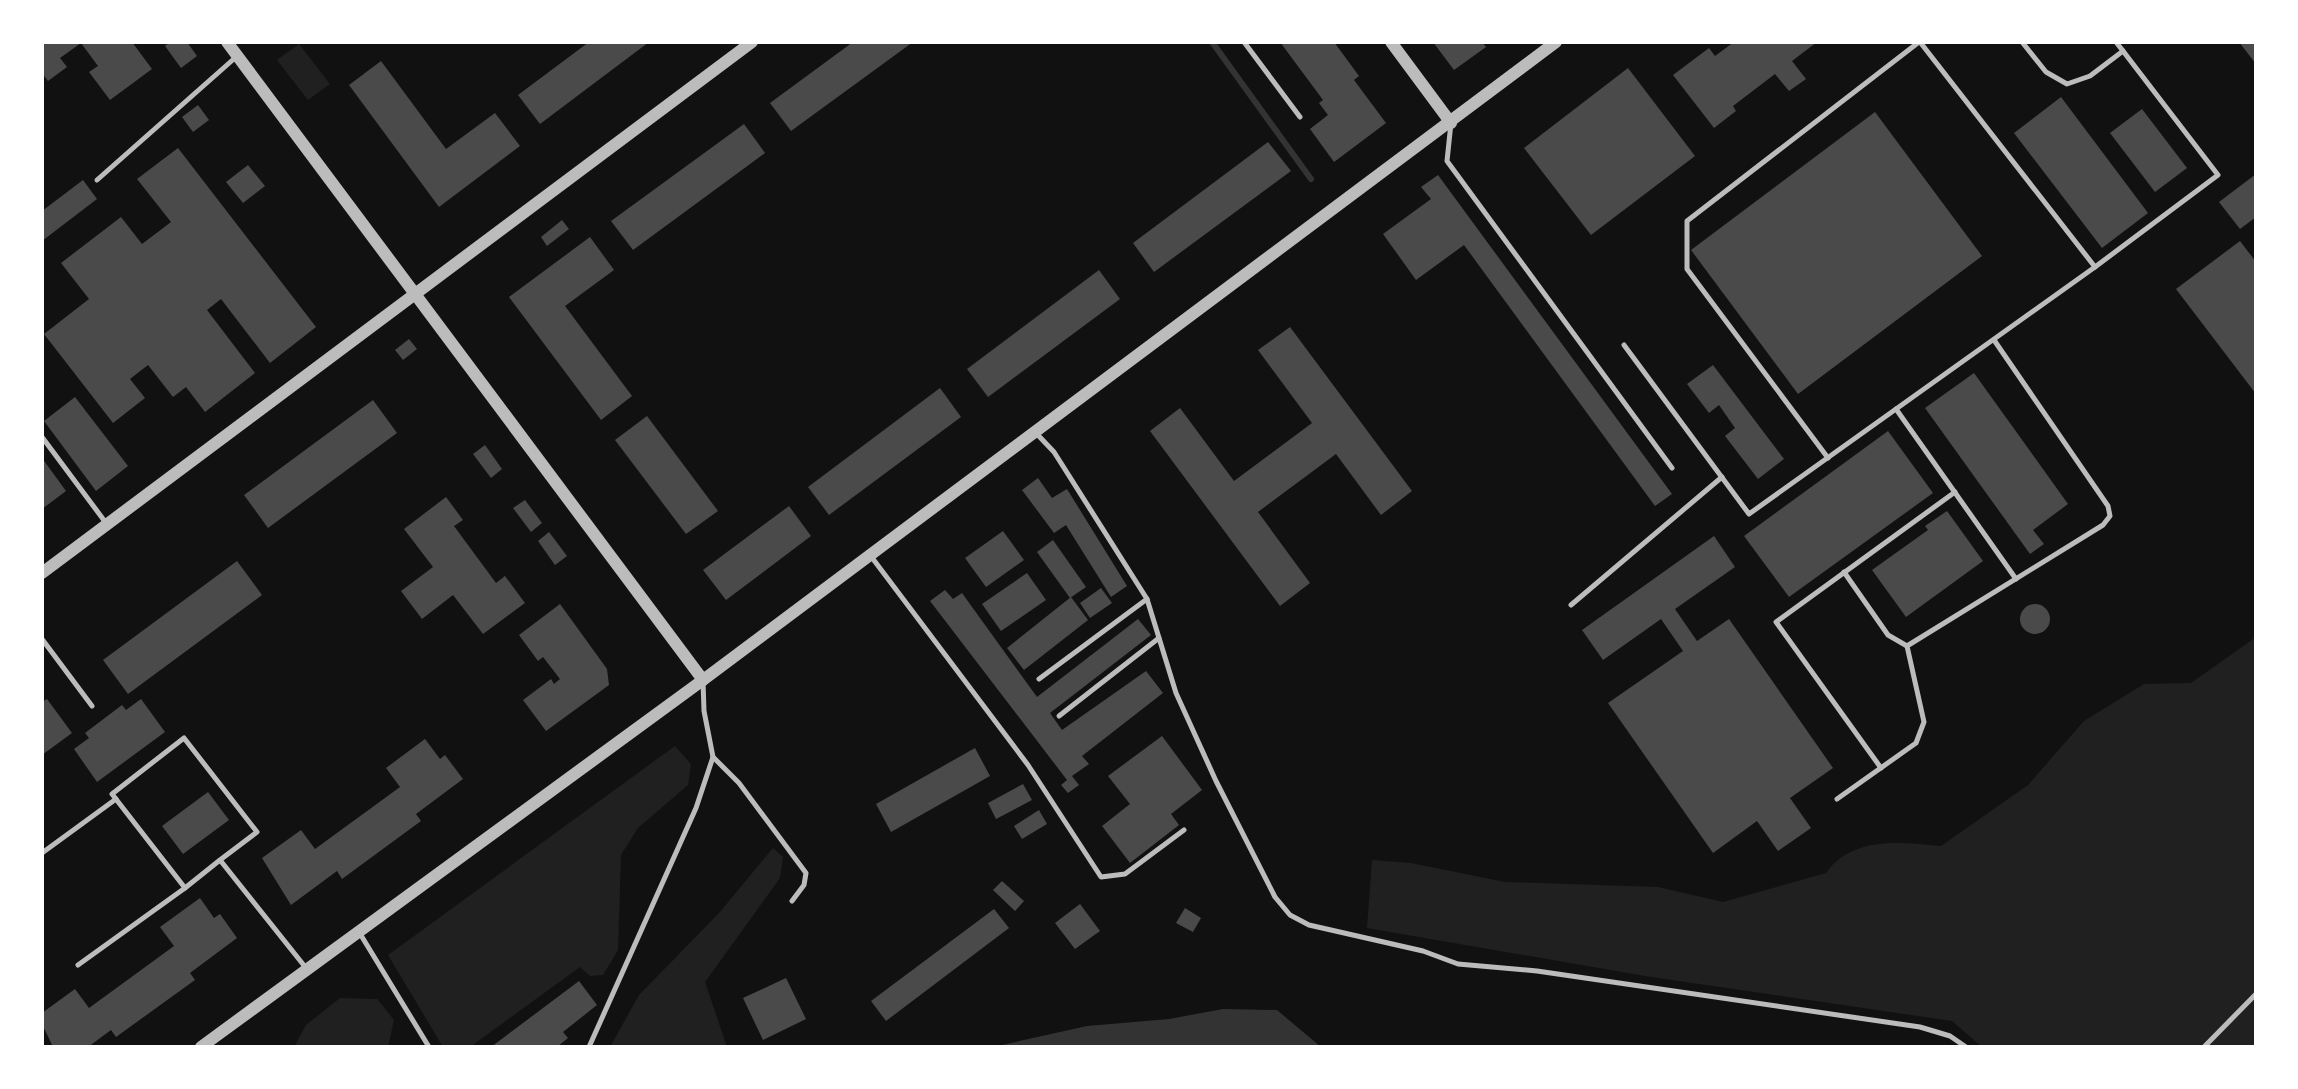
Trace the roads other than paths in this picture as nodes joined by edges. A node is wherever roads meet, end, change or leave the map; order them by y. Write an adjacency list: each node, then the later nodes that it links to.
1 (227, 42): 10 (street)
2 (752, 42): 15 (street)
3 (1244, 42): 11 (lane)
4 (1391, 42): 12 (street)
5 (1556, 42): 12 (street)
6 (1919, 42): 14 (lane); 21 (lane)
7 (2022, 42): 9 (lane)
8 (2116, 42): 9 (lane)
9 (2123, 51): 14 (lane)
10 (237, 56): 13 (lane); 15 (street)
11 (1300, 117)
12 (1451, 123): 19 (street); 22 (lane)
13 (97, 180)
14 (2095, 267): 16 (lane)
15 (417, 294): 25 (street); 36 (street)
16 (1994, 339): 18 (lane); 29 (lane)
17 (1624, 345): 23 (lane)
18 (1896, 409): 21 (lane); 24 (lane)
19 (1034, 431): 26 (street); 30 (lane)
20 (42, 437): 25 (lane)
21 (1828, 458): 23 (lane)
22 (1672, 468)
23 (1722, 477): 31 (lane)
24 (1955, 492): 27 (lane); 29 (lane)
25 (107, 524): 28 (street)
26 (870, 555): 36 (street); 43 (lane)
27 (1844, 572): 34 (lane); 40 (lane)
28 (42, 573)
29 (2016, 579): 34 (lane)
30 (1147, 599): 32 (lane); 35 (lane)
31 (1571, 605)
32 (1159, 638): 38 (lane); 55 (lane)
33 (42, 639): 37 (lane)
34 (1907, 646): 40 (lane)
35 (1039, 679)
36 (703, 680): 39 (lane); 48 (street)
37 (92, 706)
38 (1059, 716)
39 (713, 757): 47 (lane); 54 (lane)
40 (1881, 768): 42 (lane)
41 (116, 799): 44 (lane); 45 (lane); 46 (lane)
42 (1837, 799)
43 (1184, 830)
44 (42, 853)
45 (220, 860): 46 (lane); 50 (lane)
46 (185, 888): 49 (lane)
47 (792, 901)
48 (358, 931): 50 (street); 53 (lane)
49 (78, 965)
50 (307, 969): 52 (street)
51 (2256, 994): 56 (lane)
52 (201, 1047)
53 (429, 1047)
54 (589, 1047)
55 (1966, 1047)
56 (2204, 1047)

